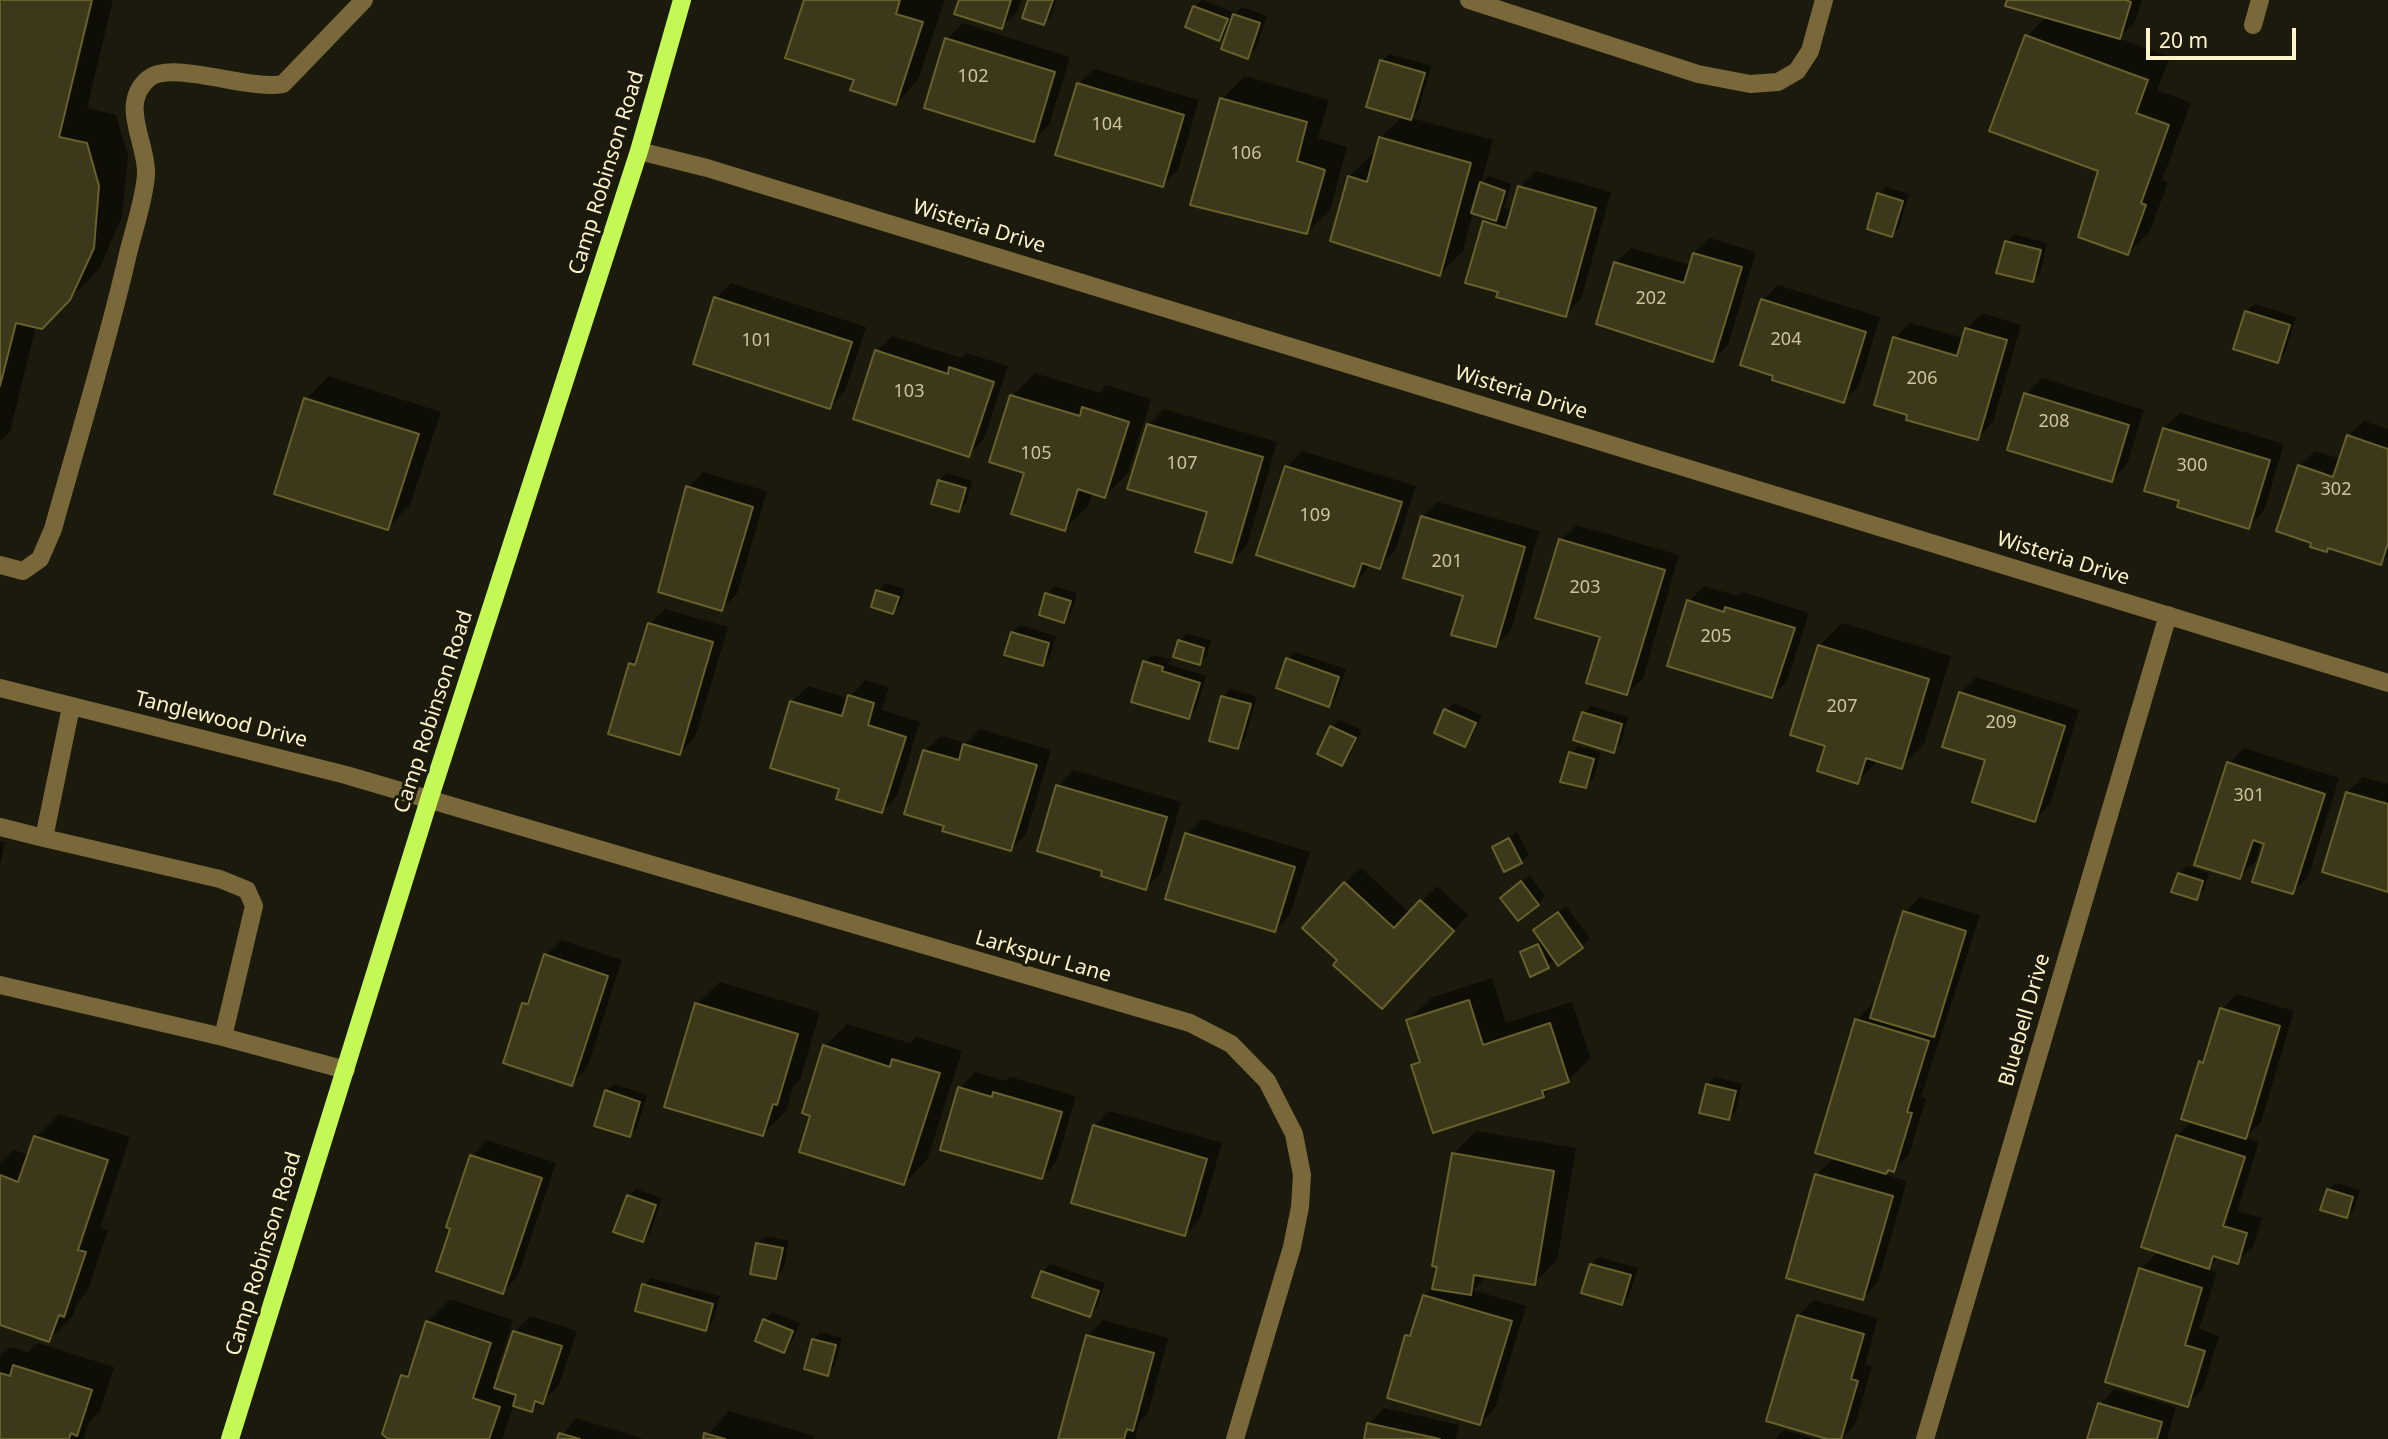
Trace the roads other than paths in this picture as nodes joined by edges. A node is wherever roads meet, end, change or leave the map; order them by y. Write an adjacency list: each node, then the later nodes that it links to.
1 (364, 0): 8 (street)
2 (682, 0): 7 (main road, Camp Robinson Road)
3 (1469, 0): 4 (street)
4 (1824, 0)
5 (2260, 0): 6 (street)
6 (2253, 25)
7 (639, 151): 9 (street, Wisteria Drive); 13 (main road, Camp Robinson Road)
8 (0, 565)
9 (2168, 615): 10 (street, Wisteria Drive); 21 (street, Bluebell Drive)
10 (2388, 683)
11 (0, 688): 12 (street, Tanglewood Drive)
12 (71, 707): 13 (street, Tanglewood Drive); 15 (street)
13 (429, 800): 18 (main road, Camp Robinson Road); 20 (street, Larkspur Lane)
14 (0, 827): 15 (street)
15 (44, 838): 17 (street)
16 (0, 985): 17 (street)
17 (223, 1037): 18 (street)
18 (346, 1070): 19 (main road, Camp Robinson Road)
19 (230, 1439)
20 (1235, 1439)
21 (1925, 1439)

